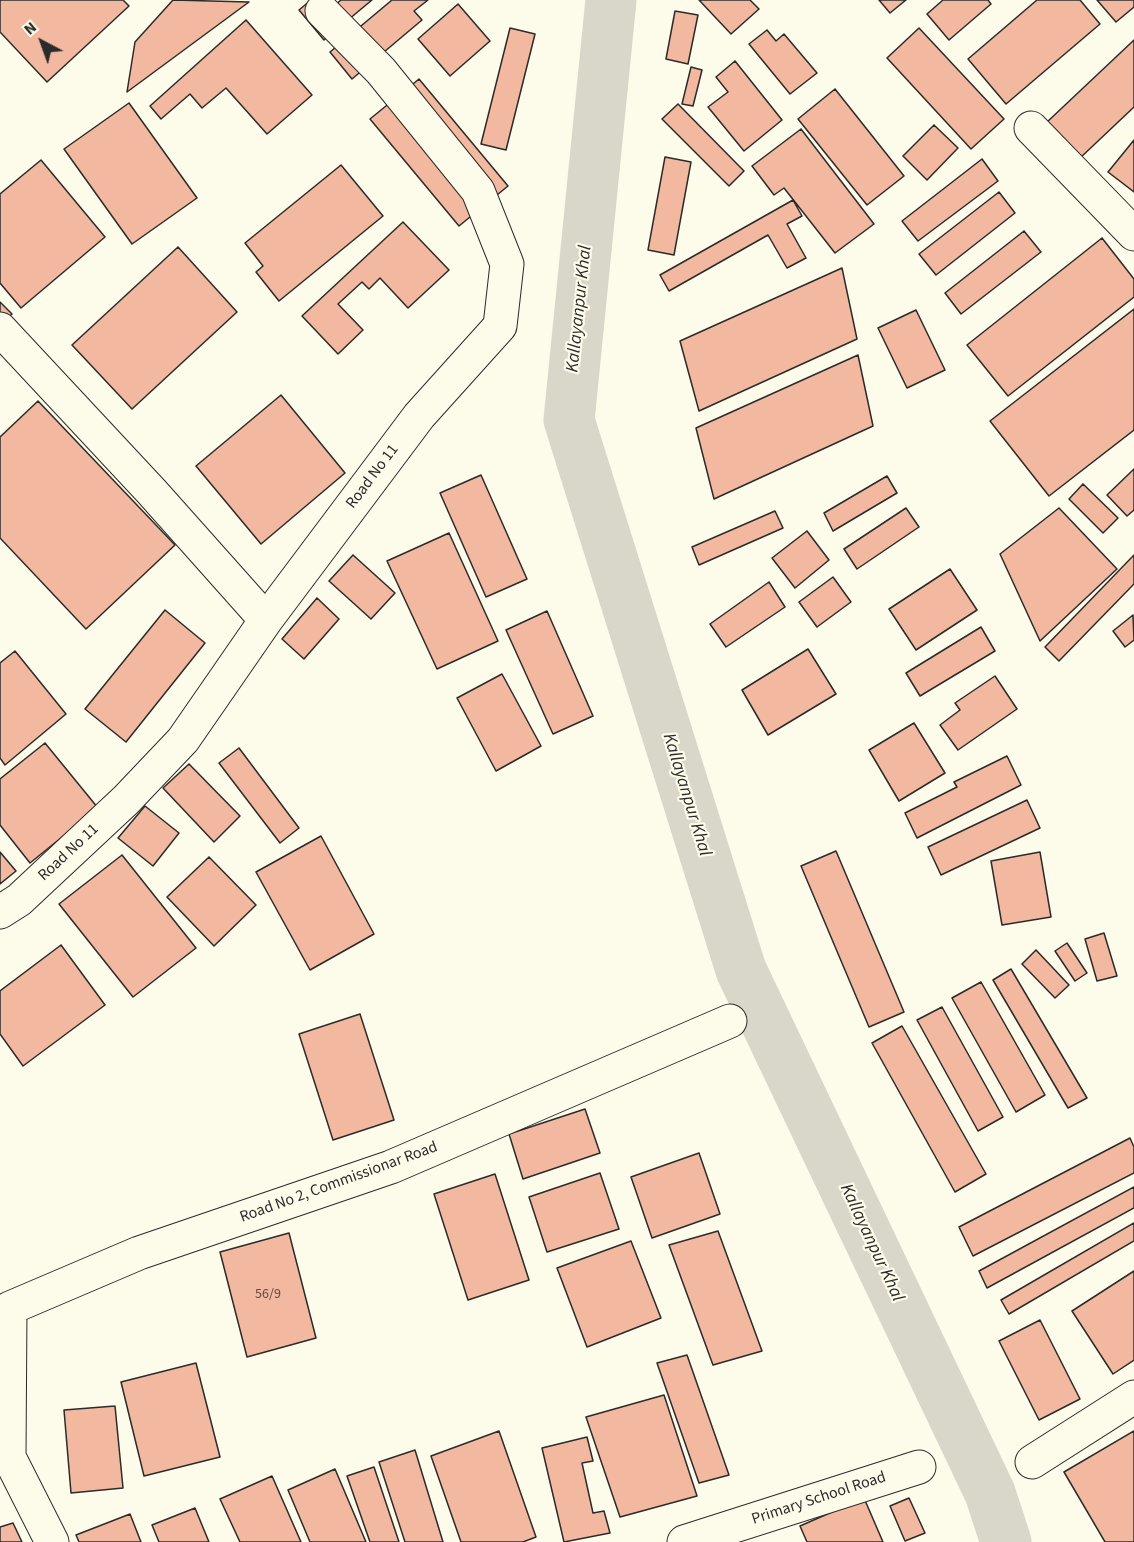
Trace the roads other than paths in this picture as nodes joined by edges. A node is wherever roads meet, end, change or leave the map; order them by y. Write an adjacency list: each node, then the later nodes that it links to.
1 (322, 11): 5 (street, Road No 11)
2 (1031, 128): 3 (street)
3 (1134, 234)
4 (0, 328): 5 (street)
5 (266, 620): 6 (street, Road No 11)
6 (0, 912)
7 (730, 1021): 11 (street, Road No 2, Commissionar Road)
8 (1134, 1397): 9 (street)
9 (1032, 1462)
10 (919, 1467): 12 (street, Primary School Road)
11 (52, 1542)
12 (684, 1542)

